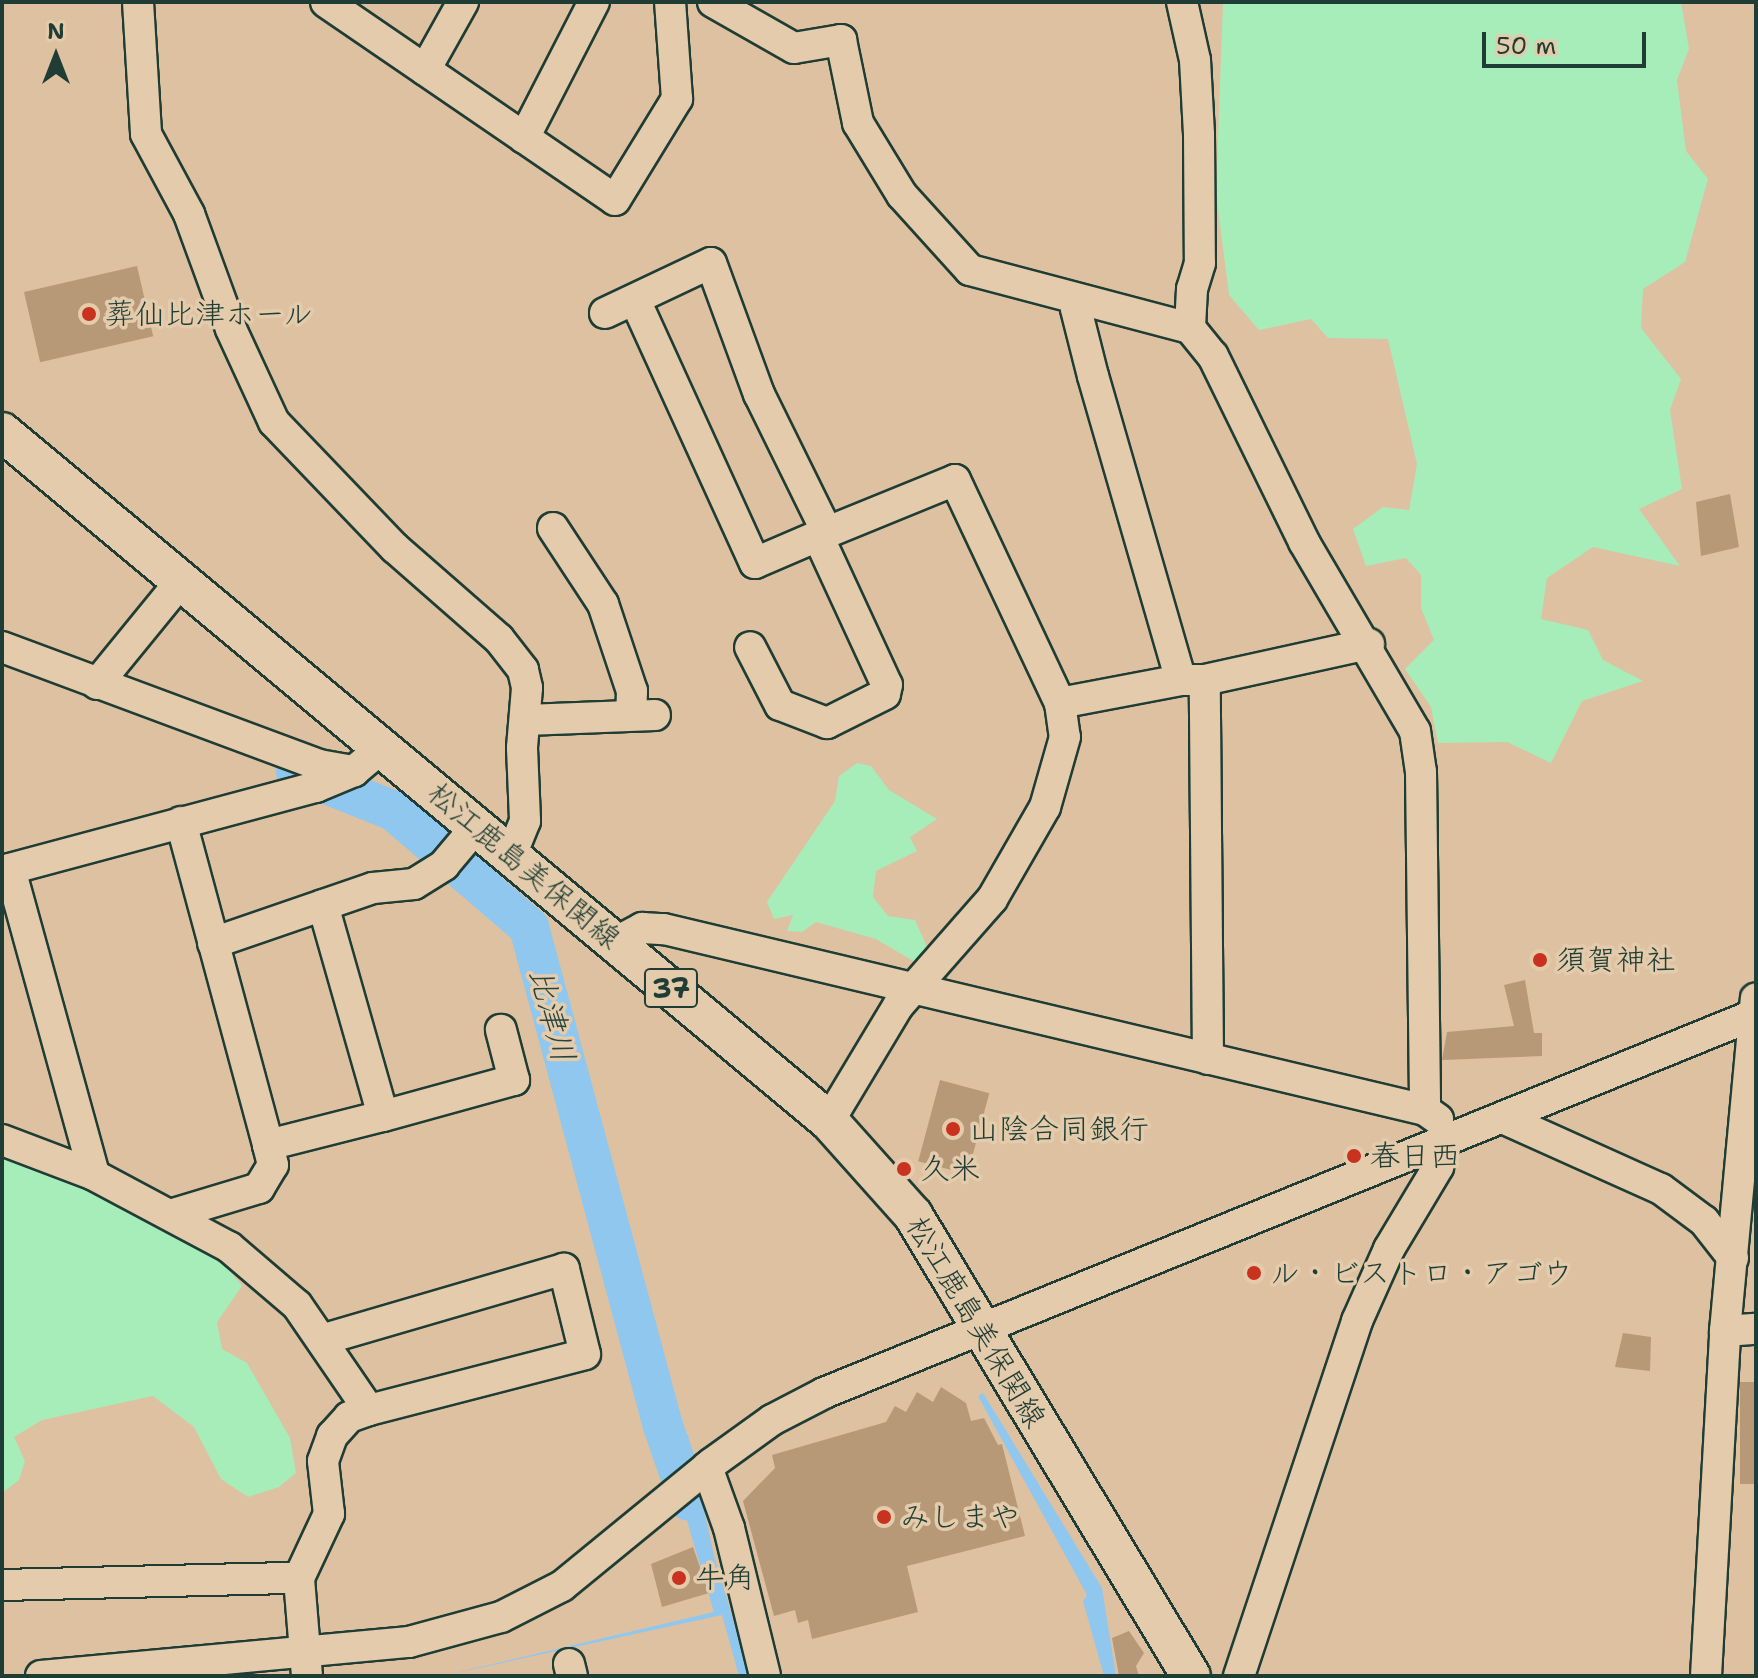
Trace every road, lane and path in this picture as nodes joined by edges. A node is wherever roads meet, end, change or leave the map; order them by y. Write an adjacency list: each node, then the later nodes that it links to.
1 (138, 2): 24 (street)
2 (326, 2): 8 (street)
3 (463, 2): 8 (street)
4 (594, 2): 9 (street)
5 (670, 2): 9 (street)
6 (713, 2): 11 (street)
7 (1182, 2): 13 (street)
8 (425, 70): 9 (street)
9 (524, 138)
10 (635, 300): 12 (street); 16 (street); 16 (street)
11 (1079, 300): 13 (street); 21 (street)
12 (605, 313)
13 (1190, 328): 18 (street)
14 (2, 432): 17 (main road, 松江鹿島美保関線 / 37)
15 (553, 528): 24 (street)
16 (822, 534): 20 (street); 23 (street)
17 (181, 581): 22 (street); 25 (main road, 松江鹿島美保関線 / 37)
18 (1369, 644): 21 (street); 38 (street)
19 (2, 647): 22 (street)
20 (750, 647)
21 (1193, 680): 23 (street); 37 (street)
22 (97, 684): 25 (street)
23 (1060, 703): 33 (street)
24 (526, 720): 28 (street)
25 (348, 770): 26 (street); 27 (main road, 松江鹿島美保関線 / 37)
26 (181, 822): 29 (street); 32 (street)
27 (459, 848): 28 (main road, 松江鹿島美保関線 / 37); 30 (street)
28 (511, 856): 31 (main road, 松江鹿島美保関線 / 37)
29 (6, 870): 45 (street)
30 (323, 905): 32 (street); 39 (street)
31 (616, 942): 33 (street); 41 (main road, 松江鹿島美保関線 / 37)
32 (213, 943): 44 (street)
33 (913, 989): 37 (street); 41 (street)
34 (1756, 998): 35 (street)
35 (1756, 1014): 40 (street); 47 (street)
36 (501, 1030): 39 (street)
37 (1208, 1059): 38 (street)
38 (1425, 1110): 43 (street)
39 (383, 1116): 44 (street)
40 (1505, 1119): 43 (street); 47 (street)
41 (829, 1121): 49 (main road, 松江鹿島美保関線 / 37)
42 (2, 1140): 45 (street)
43 (1449, 1142): 49 (street); 60 (street)
44 (268, 1145): 46 (street)
45 (94, 1175): 46 (street)
46 (173, 1214): 51 (street)
47 (1733, 1258): 50 (street)
48 (1756, 1329): 50 (street)
49 (981, 1330): 53 (street); 59 (main road, 松江鹿島美保関線 / 37)
50 (1725, 1331): 61 (street)
51 (324, 1339): 52 (street); 52 (street)
52 (369, 1410): 54 (street)
53 (706, 1468): 56 (street); 58 (street)
54 (299, 1578): 55 (street); 56 (street)
55 (2, 1585)
56 (306, 1664): 57 (street)
57 (41, 1676)
58 (765, 1676)
59 (1191, 1676)
60 (1239, 1676)
61 (1706, 1676)

